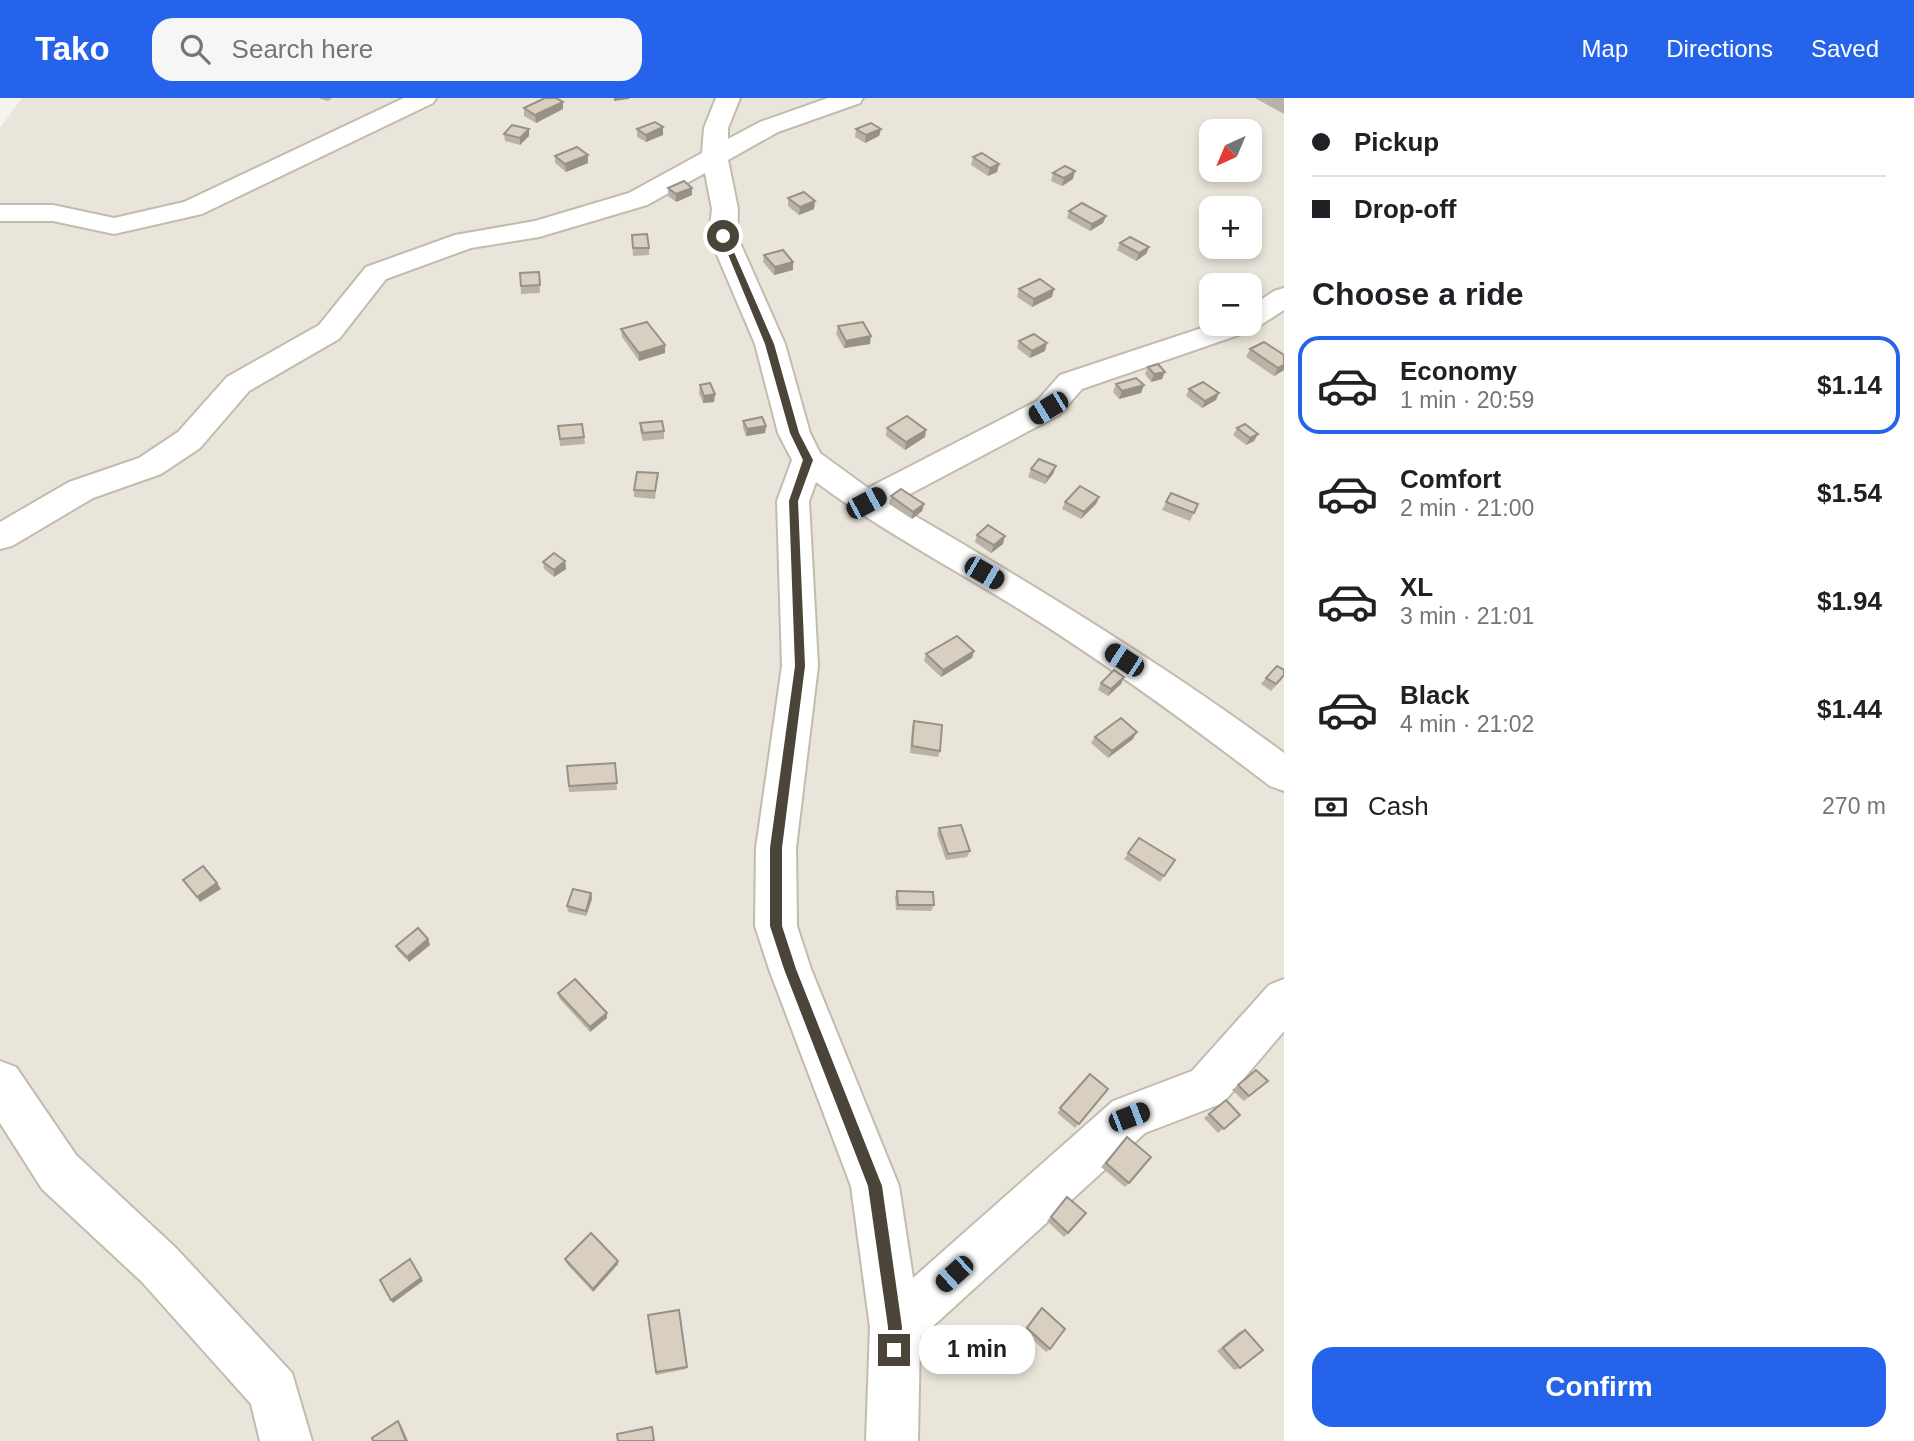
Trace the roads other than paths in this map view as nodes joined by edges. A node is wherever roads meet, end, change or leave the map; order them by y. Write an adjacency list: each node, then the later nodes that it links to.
1 (424, 98): 5 (street)
2 (728, 98): 4 (street)
3 (851, 98): 4 (street)
4 (715, 158): 9 (street); 11 (street)
5 (0, 213)
6 (1284, 297): 7 (street)
7 (1262, 312)
8 (1206, 336): 10 (street)
9 (808, 460): 10 (street); 15 (street)
10 (866, 503): 12 (street)
11 (0, 537)
12 (1284, 775)
13 (1284, 999): 15 (street)
14 (0, 1083): 16 (street)
15 (895, 1327): 17 (street)
16 (286, 1441)
17 (892, 1441)

